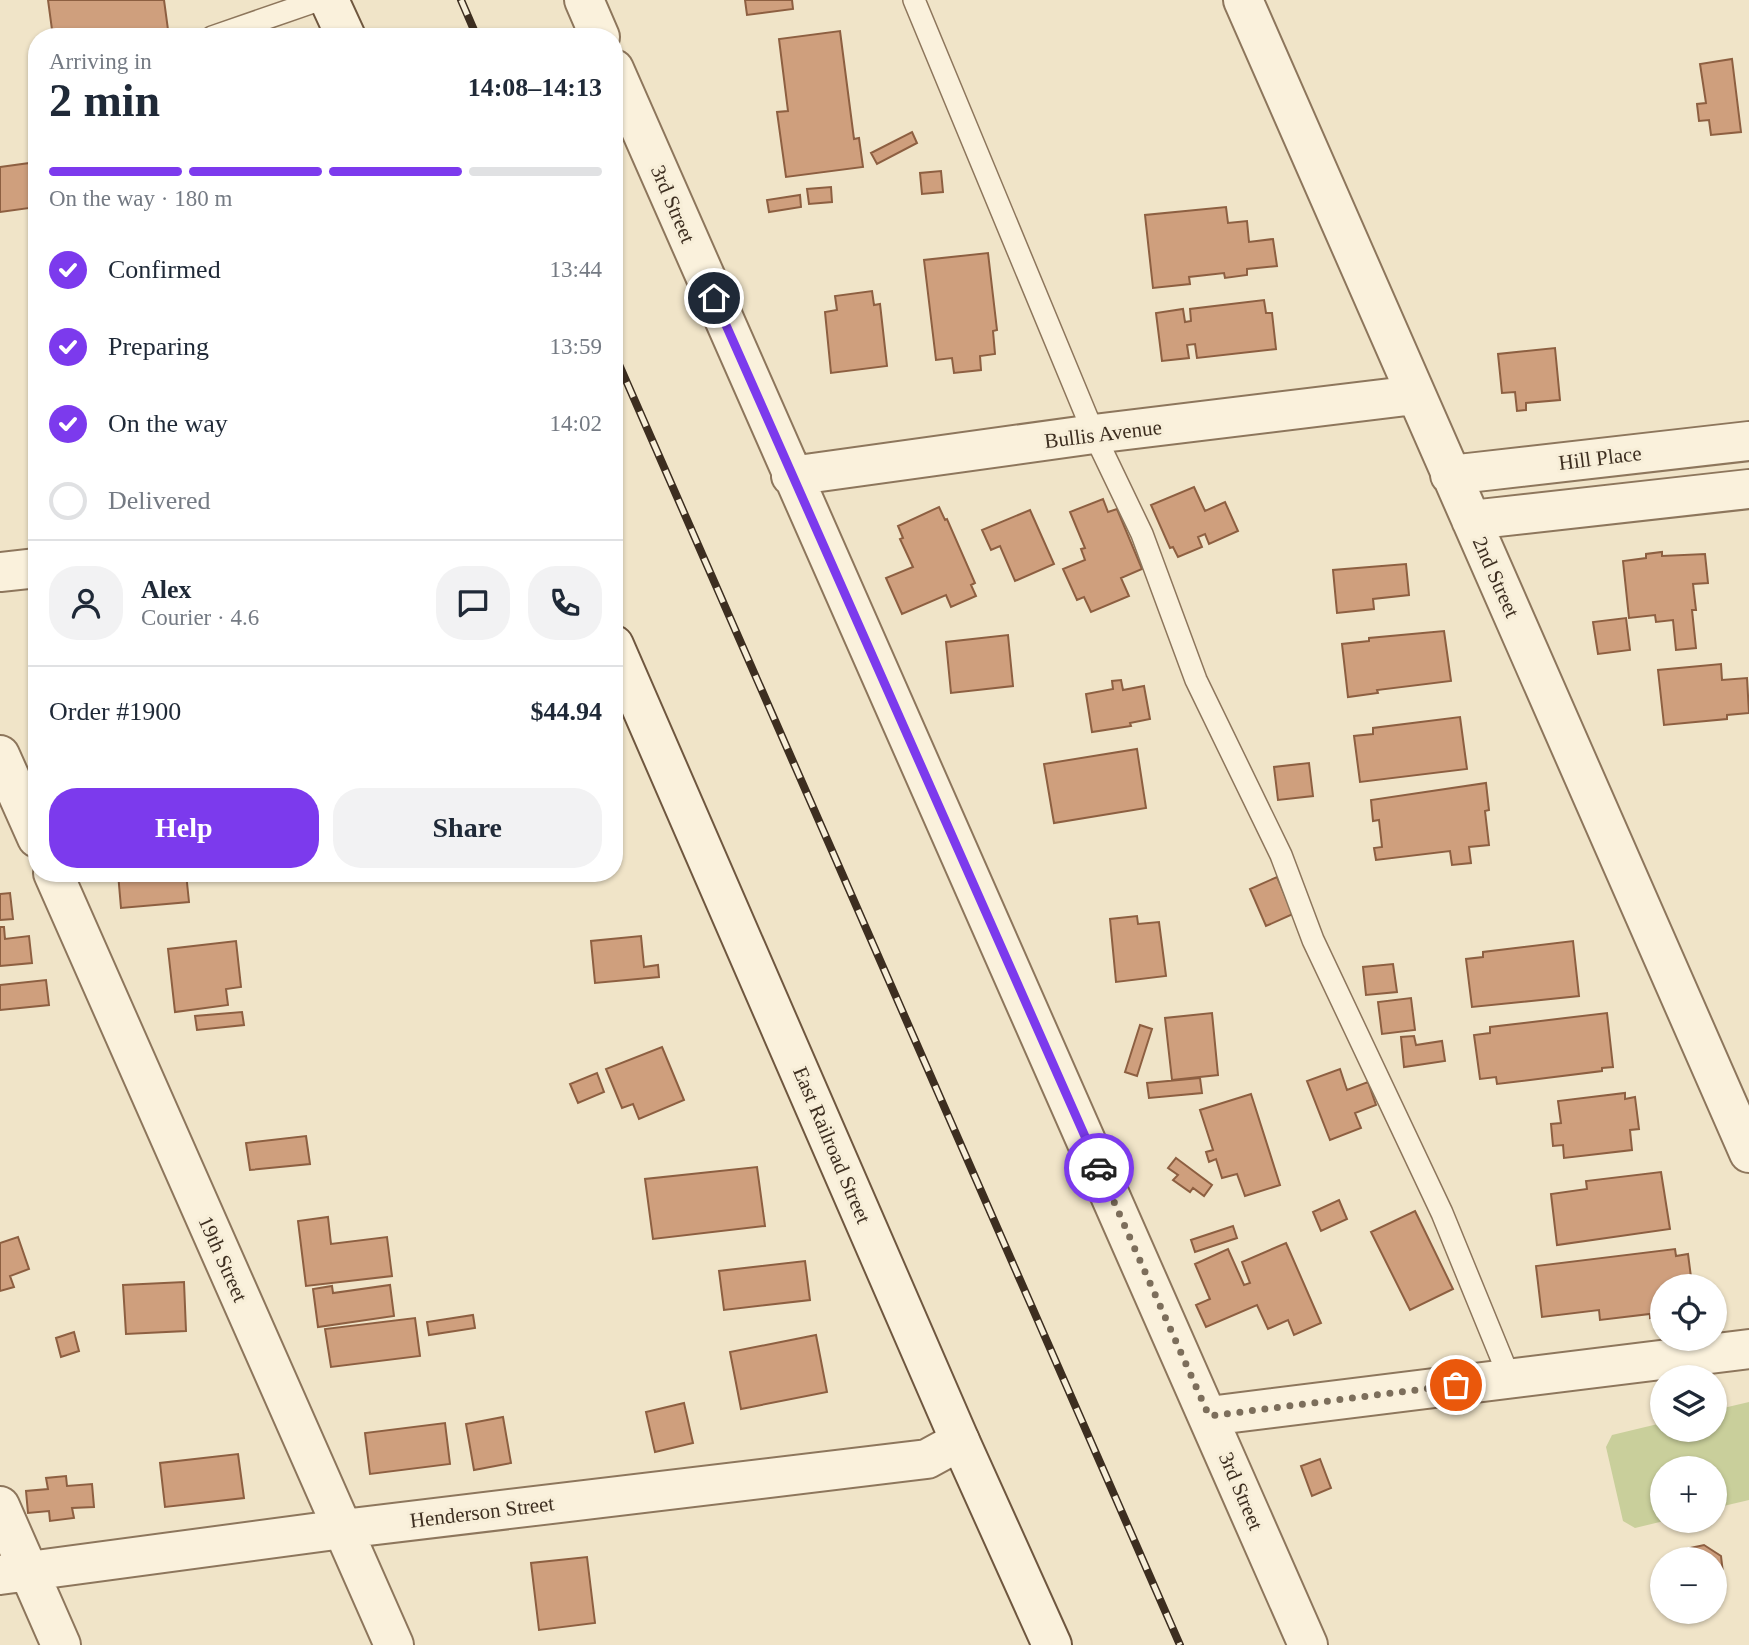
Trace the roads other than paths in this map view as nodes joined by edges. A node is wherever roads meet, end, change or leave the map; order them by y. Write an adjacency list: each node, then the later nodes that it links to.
1 (319, 0): 6 (lane)
2 (330, 0): 7 (street)
3 (584, 0): 8 (street)
4 (914, 0): 11 (lane)
5 (1243, 0): 10 (street, 2nd Street)
6 (238, 28)
7 (342, 28)
8 (596, 28)
9 (623, 90): 14 (street, 3rd Street)
10 (1415, 396): 11 (street, Bullis Avenue); 13 (street, 2nd Street)
11 (1094, 434): 14 (street, Bullis Avenue); 25 (lane)
12 (1749, 441): 13 (street, Hill Place)
13 (1450, 475): 16 (street, 2nd Street)
14 (791, 476): 26 (street, 3rd Street)
15 (1749, 489): 16 (street)
16 (1471, 520): 23 (street, 2nd Street)
17 (28, 569): 18 (street)
18 (0, 572)
19 (623, 666): 27 (street, East Railroad Street)
20 (0, 755): 21 (street)
21 (28, 818)
22 (56, 882): 29 (street, 19th Street)
23 (1749, 1153)
24 (1749, 1349): 25 (street)
25 (1510, 1379): 26 (street)
26 (1209, 1416): 34 (street, 3rd Street)
27 (960, 1441): 29 (street, Henderson Street); 33 (street, East Railroad Street)
28 (0, 1506): 30 (street)
29 (343, 1529): 30 (street, Henderson Street); 32 (street, 19th Street)
30 (15, 1574): 31 (street)
31 (61, 1645)
32 (394, 1645)
33 (1052, 1645)
34 (1308, 1645)

